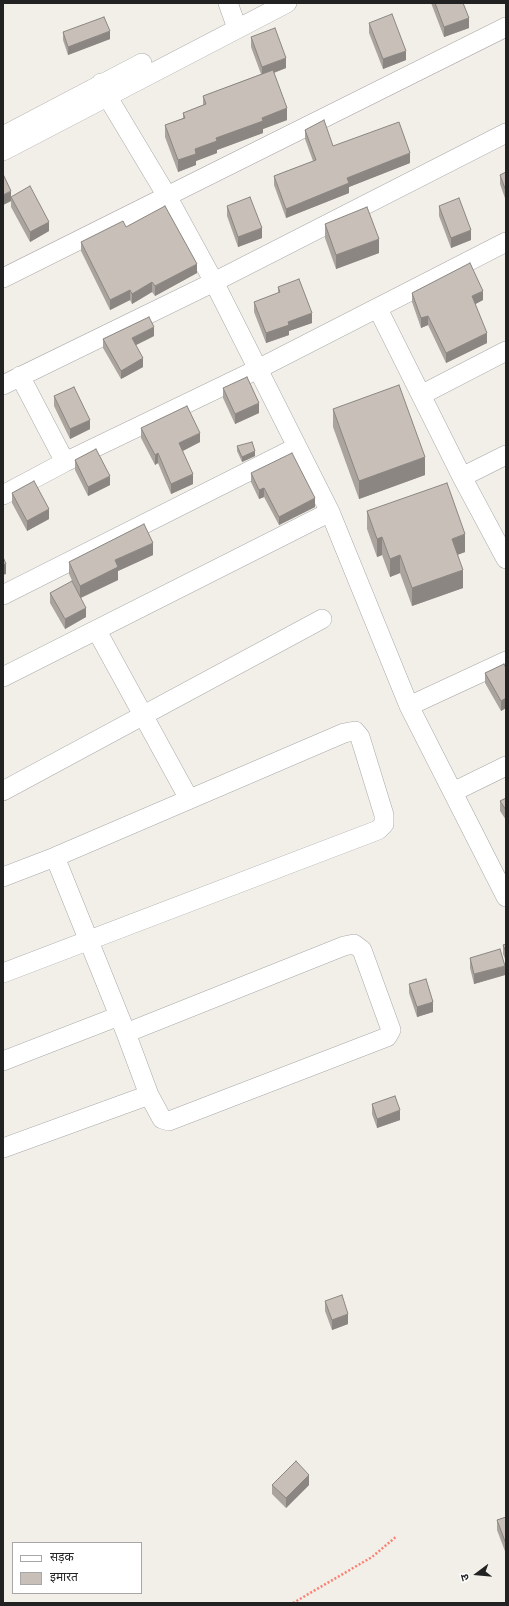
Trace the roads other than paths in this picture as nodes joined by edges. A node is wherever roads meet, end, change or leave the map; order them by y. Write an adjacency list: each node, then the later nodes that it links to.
1 (260, 3): 3 (street)
2 (287, 3): 3 (street)
3 (233, 16): 5 (street)
4 (506, 27): 9 (street)
5 (104, 89): 7 (street); 8 (street); 9 (street)
6 (506, 133): 12 (street)
7 (3, 136)
8 (3, 151)
9 (168, 196): 11 (street); 12 (street)
10 (506, 242): 13 (street)
11 (3, 278)
12 (214, 282): 15 (street); 16 (street)
13 (378, 309): 15 (street); 18 (street)
14 (506, 351): 18 (street)
15 (258, 369): 19 (street); 21 (street)
16 (20, 376): 17 (street); 21 (street)
17 (3, 385)
18 (421, 395): 22 (street)
19 (297, 447): 24 (street); 26 (street)
20 (506, 454): 22 (street)
21 (65, 462): 23 (street)
22 (462, 477): 25 (street)
23 (3, 495)
24 (330, 512): 28 (street); 31 (street)
25 (505, 555)
26 (3, 595)
27 (322, 619): 32 (street)
28 (97, 631): 30 (street); 32 (street)
29 (506, 660): 31 (street)
30 (3, 677)
31 (409, 706): 35 (street)
32 (144, 715): 34 (street); 36 (street)
33 (506, 766): 35 (street)
34 (3, 791)
35 (453, 792): 38 (street)
36 (189, 800): 37 (street); 41 (street)
37 (55, 857): 39 (street); 41 (street)
38 (500, 867): 40 (street)
39 (3, 877)
40 (506, 897)
41 (88, 941): 42 (street); 43 (street)
42 (3, 973)
43 (119, 1016): 44 (street); 45 (street)
44 (126, 1033): 46 (street); 46 (street)
45 (3, 1061)
46 (149, 1095): 47 (street)
47 (3, 1148)

